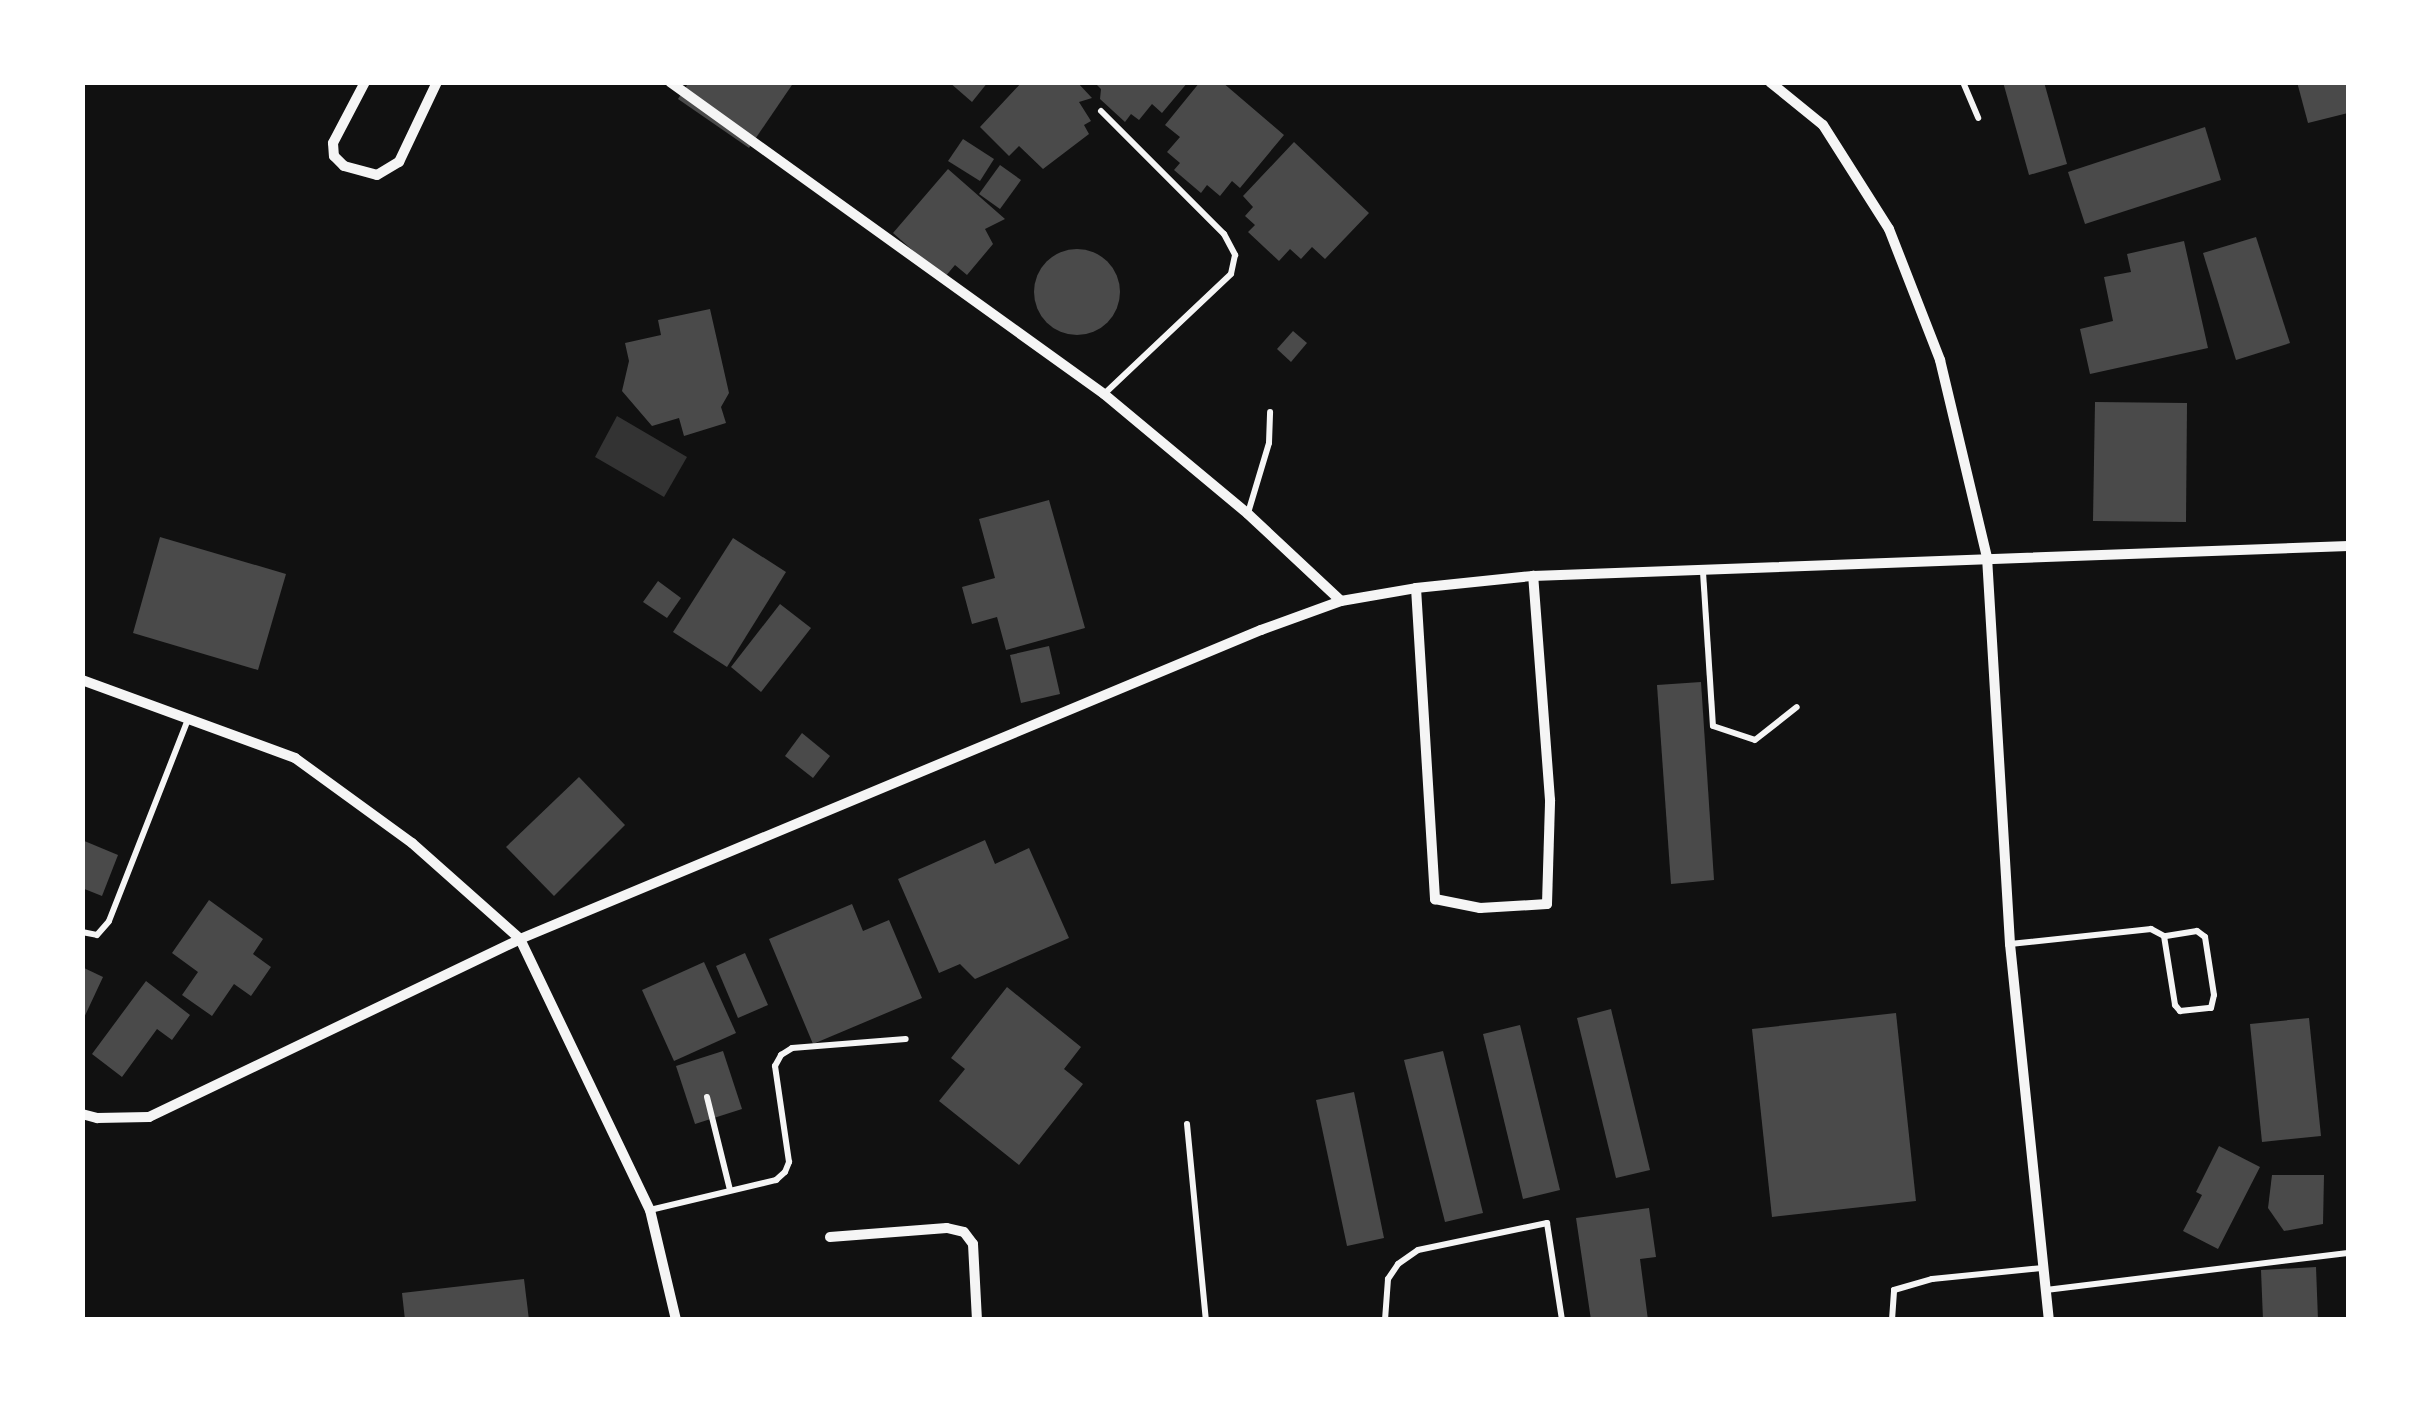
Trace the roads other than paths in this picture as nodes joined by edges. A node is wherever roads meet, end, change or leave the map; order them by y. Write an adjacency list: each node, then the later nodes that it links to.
1 (365, 82): 2 (street)
2 (437, 82)
3 (670, 82): 8 (street)
4 (1770, 82): 12 (street)
5 (1963, 82): 7 (lane)
6 (1102, 111): 8 (lane)
7 (1978, 118)
8 (1104, 394): 10 (street)
9 (1270, 412): 10 (lane)
10 (1248, 514): 16 (street)
11 (2348, 546): 12 (street)
12 (1987, 557): 13 (street); 23 (street)
13 (1703, 572): 14 (street); 18 (lane)
14 (1532, 576): 15 (street); 15 (street)
15 (1416, 588): 16 (street)
16 (1341, 601): 22 (street)
17 (82, 680): 19 (street)
18 (1797, 708)
19 (188, 718): 20 (lane); 22 (street)
20 (82, 932)
21 (2164, 936): 21 (lane); 23 (lane)
22 (520, 939): 26 (street); 29 (street)
23 (2010, 944): 32 (street)
24 (906, 1039): 28 (lane)
25 (707, 1097): 28 (lane)
26 (82, 1114)
27 (1187, 1124): 36 (lane)
28 (730, 1190): 29 (lane)
29 (650, 1210): 34 (street)
30 (830, 1237): 35 (street)
31 (2348, 1253): 33 (lane)
32 (2043, 1268): 33 (street); 39 (lane)
33 (2046, 1290): 40 (street)
34 (676, 1320)
35 (977, 1320)
36 (1206, 1320)
37 (1385, 1320): 38 (lane)
38 (1562, 1320)
39 (1892, 1320)
40 (2049, 1320)

